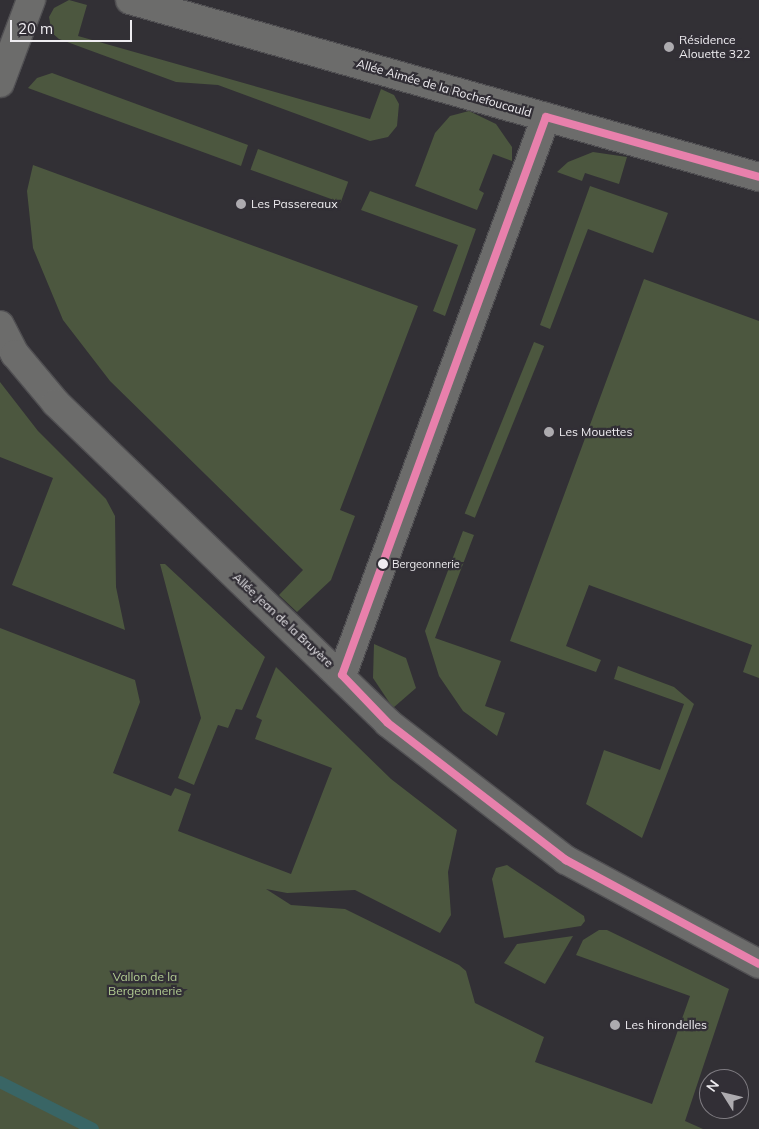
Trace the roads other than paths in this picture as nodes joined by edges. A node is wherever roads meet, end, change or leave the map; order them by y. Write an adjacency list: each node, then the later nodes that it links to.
1 (31, 0): 3 (street)
2 (130, 0): 4 (street, Allée Aimée de la Rochefoucauld)
3 (0, 83)
4 (546, 117): 5 (street, Allée Aimée de la Rochefoucauld); 7 (street)
5 (759, 177)
6 (0, 325): 7 (street, Allée Jean de la Bruyère)
7 (342, 675): 8 (street, Allée Jean de la Bruyère)
8 (759, 964)

